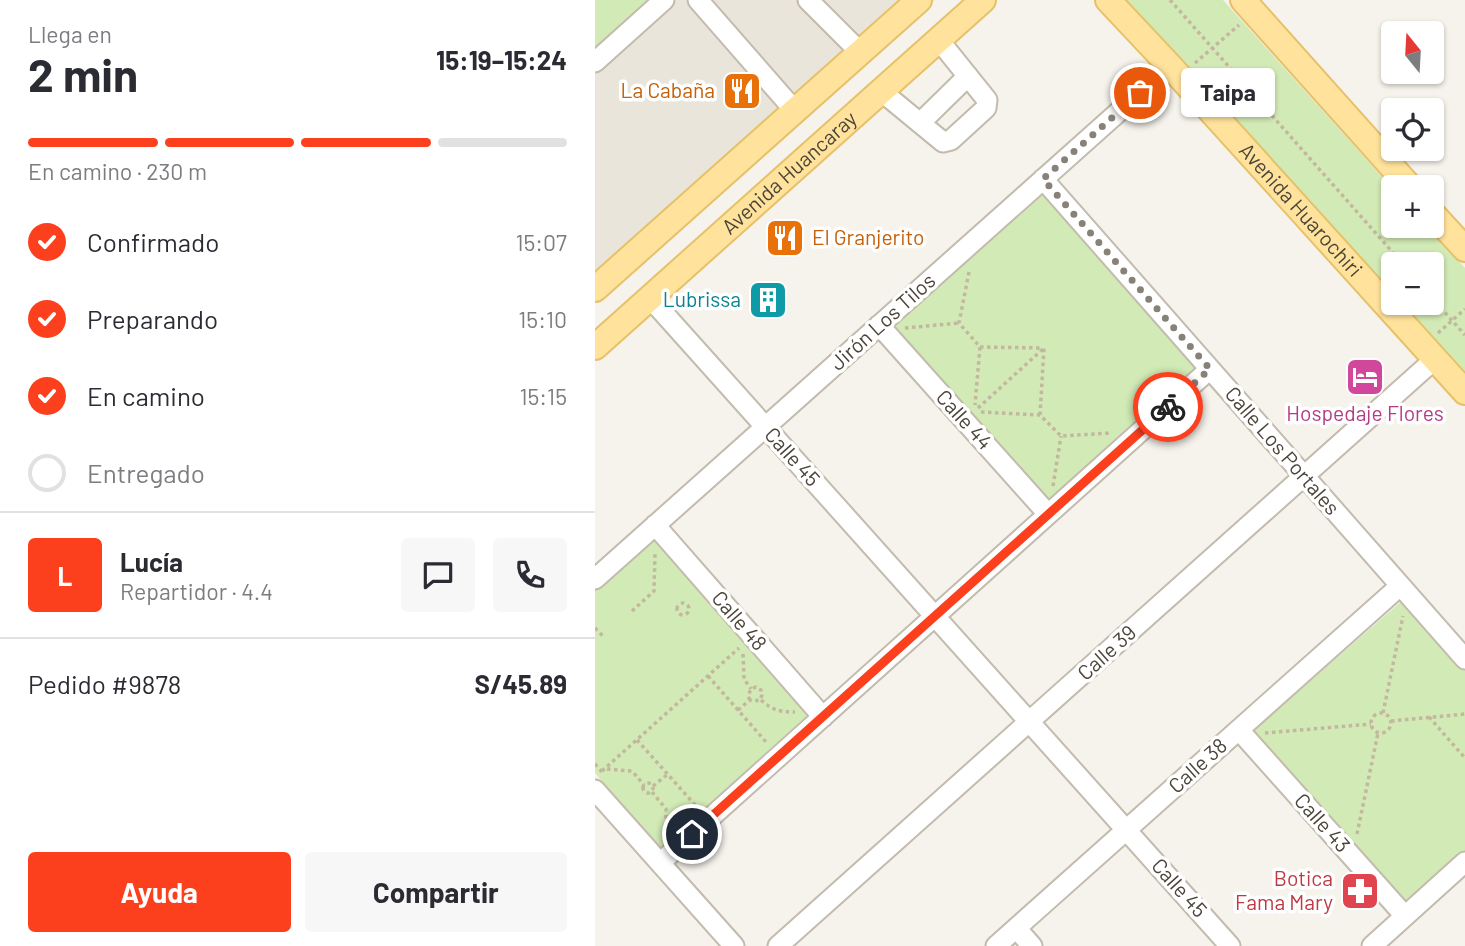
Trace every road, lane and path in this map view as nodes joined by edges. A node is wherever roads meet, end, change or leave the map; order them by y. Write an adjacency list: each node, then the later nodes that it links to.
1 (664, 0): 12 (street)
2 (698, 0): 16 (street)
3 (808, 0): 11 (street)
4 (982, 0): 9 (main road, Avenida Huancaray)
5 (1108, 0): 13 (main road, Avenida Huarochiri)
6 (1170, 0): 10 (path)
7 (907, 5): 11 (main road, Avenida Huancaray)
8 (1248, 6): 10 (path); 18 (main road)
9 (939, 39): 14 (street); 15 (main road, Avenida Huancaray)
10 (1212, 48): 13 (path); 22 (path)
11 (860, 52): 16 (main road, Avenida Huancaray)
12 (595, 62)
13 (1175, 71): 19 (street, Jirón Los Tilos); 36 (main road, Avenida Huarochiri)
14 (968, 76): 17 (street); 17 (street)
15 (881, 91): 17 (street); 25 (main road, Avenida Huancaray)
16 (795, 111): 24 (main road, Avenida Huancaray)
17 (920, 123)
18 (1399, 175)
19 (1043, 179): 30 (street, Jirón Los Tilos); 37 (street, Calle Los Portales)
20 (1444, 226): 21 (main road)
21 (1465, 249)
22 (1392, 252)
23 (970, 267): 29 (path)
24 (595, 289)
25 (650, 298): 33 (main road, Avenida Huancaray); 41 (street, Calle 45)
26 (1465, 309): 28 (path)
27 (1444, 311): 28 (path)
28 (1453, 320): 32 (path); 36 (path)
29 (959, 323): 31 (path); 34 (path)
30 (879, 326): 41 (street, Jirón Los Tilos); 45 (street, Calle 44)
31 (899, 329)
32 (1465, 335)
33 (595, 347)
34 (980, 347): 35 (path); 39 (path)
35 (1044, 348): 39 (path); 40 (path)
36 (1429, 352): 38 (main road, Avenida Huarochiri); 44 (street, Calle 39)
37 (1210, 369): 44 (street, Calle Los Portales); 45 (street)
38 (1465, 392)
39 (974, 411): 40 (path)
40 (1040, 415): 43 (path)
41 (765, 426): 46 (street, Jirón Los Tilos); 51 (street, Calle 45)
42 (1120, 433): 43 (path)
43 (1061, 436): 45 (path)
44 (1304, 476): 49 (street, Calle Los Portales); 66 (street, Calle 39)
45 (1050, 505): 51 (street)
46 (655, 525): 48 (street, Jirón Los Tilos); 63 (street, Calle 48)
47 (655, 547): 50 (path)
48 (595, 579)
49 (1400, 586): 55 (street, Calle Los Portales); 69 (street, Calle 38)
50 (632, 611)
51 (935, 616): 63 (street); 66 (street, Calle 45)
52 (1395, 616): 61 (path)
53 (595, 628): 54 (path)
54 (605, 638)
55 (1465, 659)
56 (708, 676): 57 (path); 60 (path); 71 (path)
57 (751, 689): 58 (path); 59 (path)
58 (760, 699): 59 (path); 63 (path)
59 (750, 700): 60 (path)
60 (738, 711): 72 (path)
61 (1383, 713): 65 (path); 68 (path)
62 (1465, 714): 64 (path)
63 (814, 715): 84 (street)
64 (1429, 717): 65 (path); 73 (path)
65 (1391, 721): 70 (path)
66 (1030, 722): 80 (street, Calle 45); 88 (street, Calle 39)
67 (1273, 724): 68 (path)
68 (1371, 724): 70 (path)
69 (1239, 730): 80 (street, Calle 38); 85 (street, Calle 43)
70 (1378, 733): 81 (path)
71 (637, 740): 74 (path); 75 (path)
72 (769, 745)
73 (1465, 758)
74 (668, 774): 77 (path); 79 (path)
75 (601, 777): 76 (path); 84 (street)
76 (644, 785): 77 (path); 78 (path)
77 (653, 786): 78 (path)
78 (652, 792): 82 (path)
79 (699, 809)
80 (1127, 830): 86 (street, Calle 38); 91 (street, Calle 45)
81 (1356, 837)
82 (666, 839)
83 (1465, 862): 85 (street)
84 (660, 863): 87 (street)
85 (1405, 916): 92 (street)
86 (1016, 928): 89 (street, Calle 38); 90 (street)
87 (734, 946)
88 (778, 946)
89 (996, 946)
90 (1032, 946)
91 (1230, 946)
92 (1372, 946)

